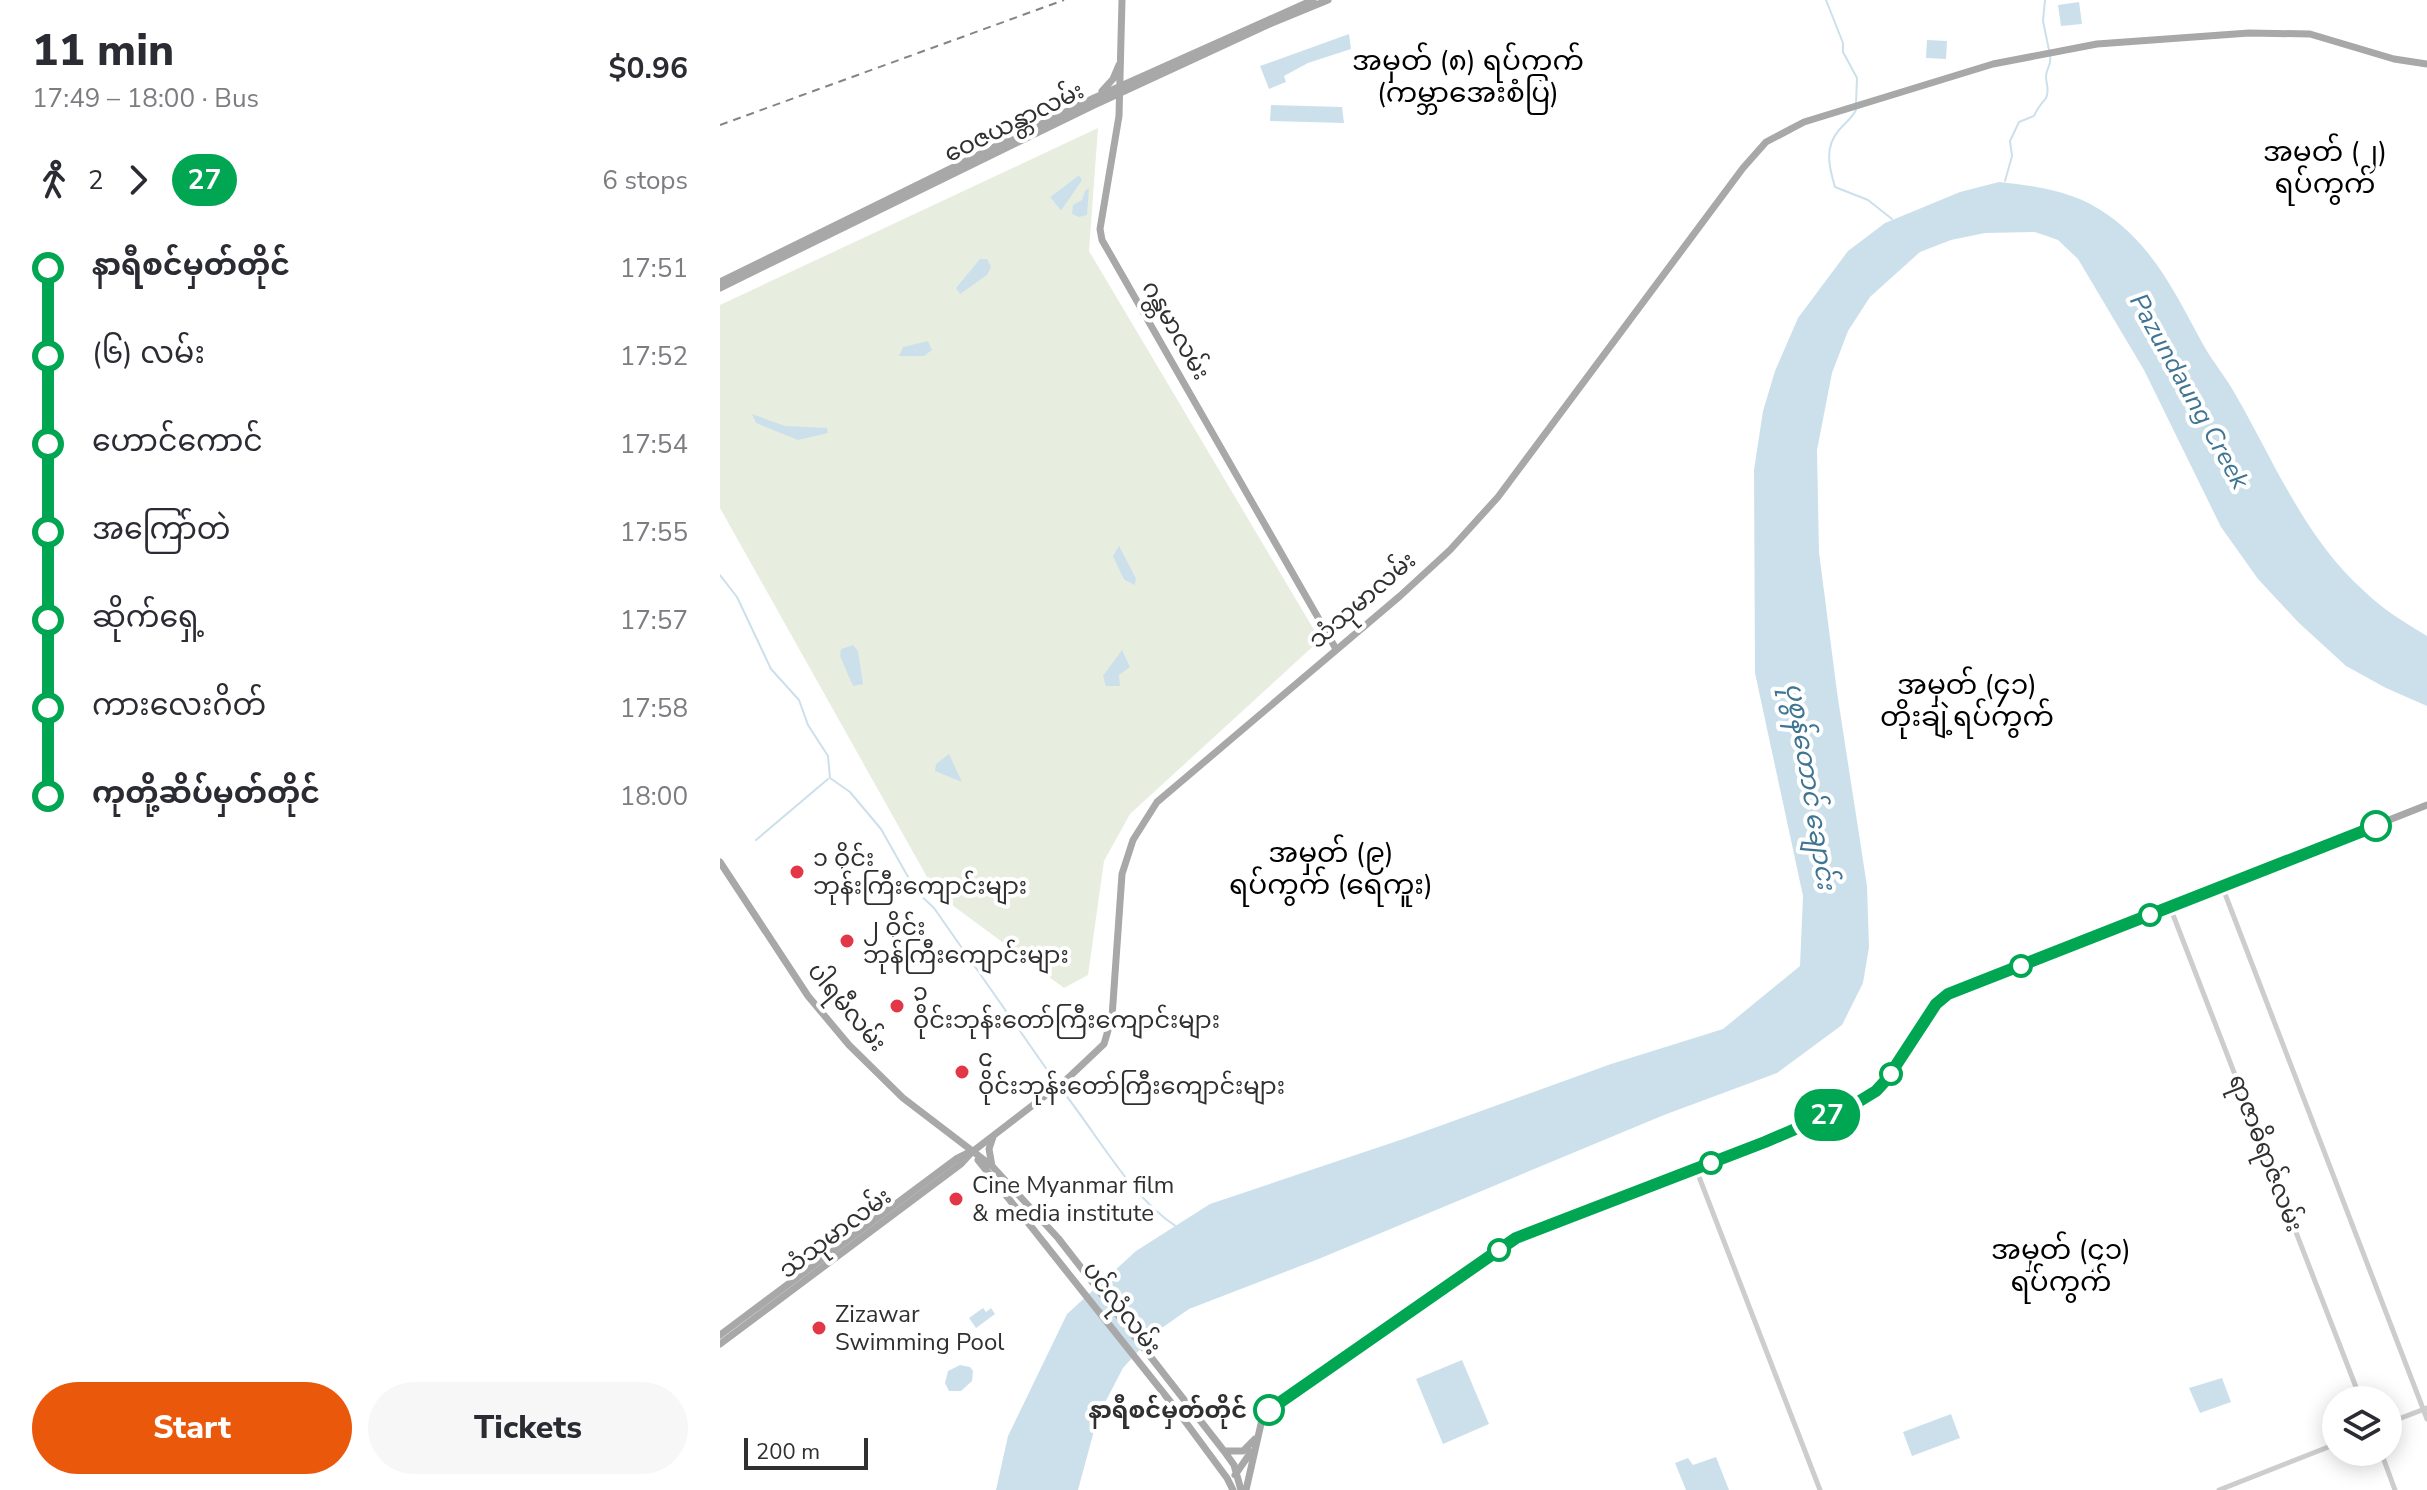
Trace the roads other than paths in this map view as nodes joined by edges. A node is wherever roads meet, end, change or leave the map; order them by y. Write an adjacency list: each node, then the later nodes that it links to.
1 (1122, 0): 4 (main road, ဂန္တမာလမ်း)
2 (1313, 0): 6 (main road, ဝေဇယန္တာလမ်း)
3 (1328, 0): 6 (main road, ဝေဇယန္တာလမ်း)
4 (1121, 57): 6 (main road); 7 (main road, ဂန္တမာလမ်း); 8 (main road)
5 (2427, 64): 12 (main road, သံသုမာလမ်း)
6 (1143, 79): 7 (main road, ဝေဇယန္တာလမ်း); 9 (main road)
7 (1121, 89): 8 (main road, ဝေဇယန္တာလမ်း); 9 (main road, ဂန္တမာလမ်း)
8 (1093, 102): 9 (main road); 10 (main road, ဝေဇယန္တာလမ်း); 11 (main road, ဝေဇယန္တာလမ်း)
9 (1119, 116): 12 (main road, ဂန္တမာလမ်း)
10 (720, 282)
11 (720, 288)
12 (1336, 649): 17 (main road, သံသုမာလမ်း)
13 (2427, 805): 15 (main road)
14 (720, 862): 18 (main road, ပါရမီလမ်း)
15 (2218, 888): 16 (main road); 28 (street)
16 (2171, 907): 22 (main road); 26 (street, ရာဇာဓိရာဇ်လမ်း)
17 (993, 1135): 18 (main road); 19 (main road, သံသုမာလမ်း); 21 (main road)
18 (953, 1138): 19 (main road, ပါရမီလမ်း); 20 (main road)
19 (972, 1152): 20 (main road, သံသုမာလမ်း); 21 (main road, ပင်လုံလမ်း)
20 (958, 1161): 21 (main road); 23 (main road, သံသုမာလမ်း)
21 (990, 1169): 27 (main road, ပင်လုံလမ်း); 33 (main road, ပင်လုံလမ်း)
22 (1696, 1169): 30 (main road); 37 (street)
23 (863, 1233): 24 (main road, သံသုမာလမ်း); 25 (main road, သံသုမာလမ်း)
24 (720, 1335)
25 (720, 1344)
26 (2356, 1386)
27 (1173, 1405): 35 (main road); 36 (main road)
28 (2420, 1411): 29 (street)
29 (2427, 1419)
30 (1256, 1437): 31 (main road); 33 (main road)
31 (1254, 1447): 35 (main road); 36 (main road)
32 (2322, 1450): 38 (street)
33 (1224, 1451): 35 (main road)
34 (2386, 1466): 39 (street)
35 (1236, 1473): 36 (main road)
36 (1239, 1490)
37 (1820, 1490)
38 (2219, 1490)
39 (2395, 1490)

